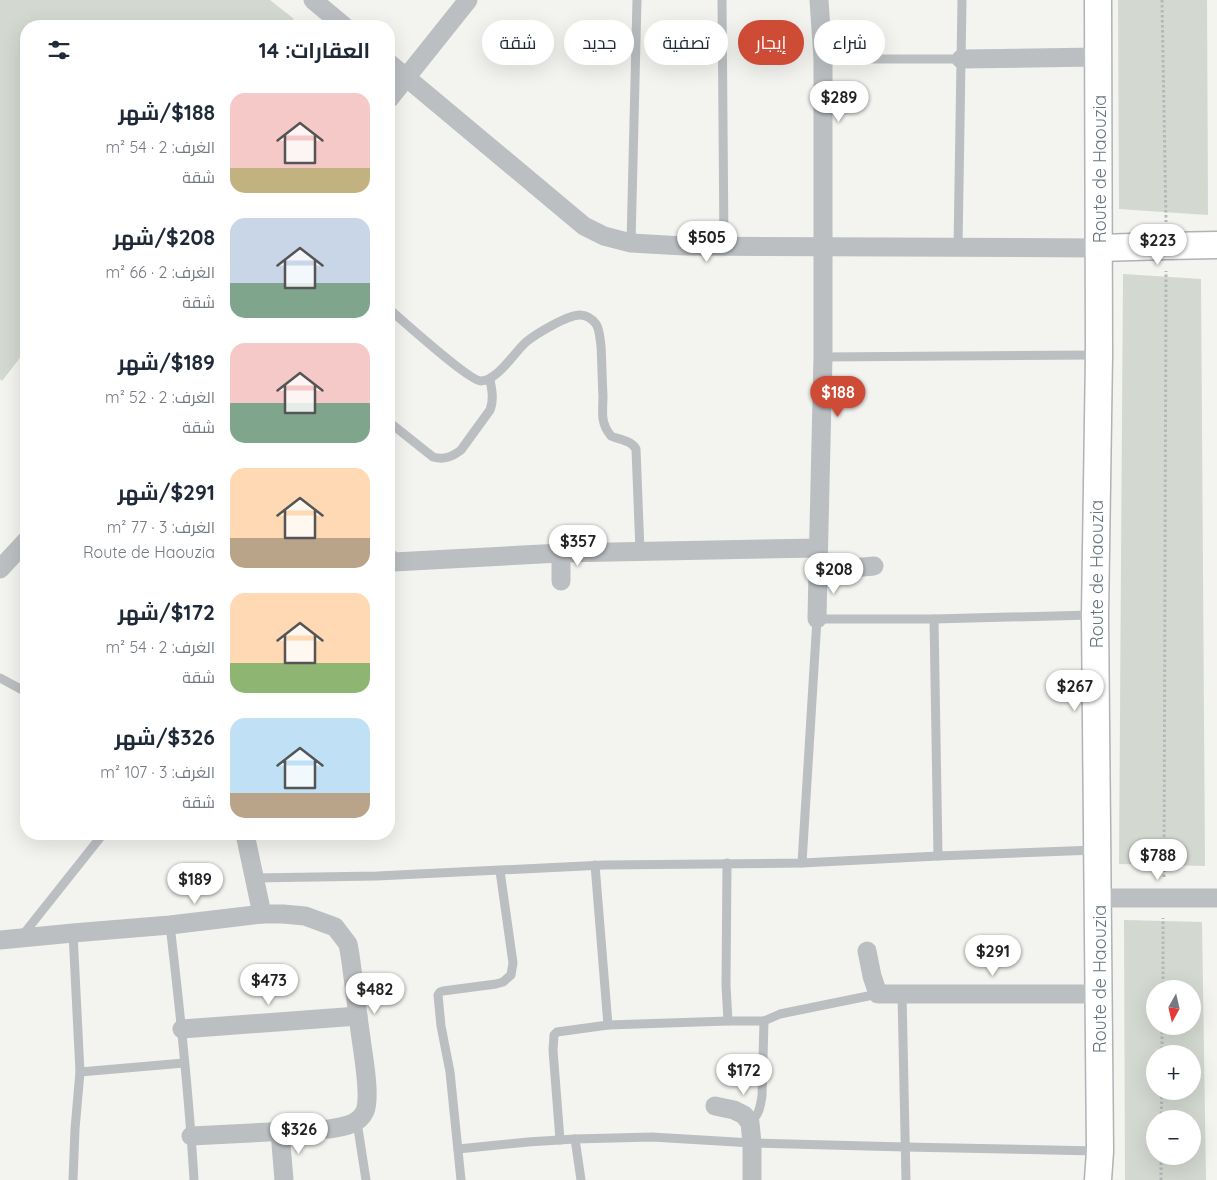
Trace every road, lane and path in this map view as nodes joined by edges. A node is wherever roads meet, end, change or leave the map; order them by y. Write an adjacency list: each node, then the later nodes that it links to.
1 (313, 0): 9 (street)
2 (468, 0): 16 (street)
3 (637, 0): 18 (lane)
4 (722, 0): 20 (lane)
5 (819, 0): 10 (street)
6 (962, 0): 13 (lane)
7 (1098, 0): 11 (street, Route de Haouzia)
8 (1162, 0): 22 (path)
9 (337, 20)
10 (820, 20)
11 (1098, 57): 13 (street); 24 (street, Route de Haouzia)
12 (885, 59): 13 (lane)
13 (961, 59): 23 (lane)
14 (823, 65): 21 (street)
15 (395, 68): 16 (street)
16 (406, 77): 17 (street); 18 (street)
17 (395, 91)
18 (631, 243): 20 (street)
19 (1217, 245): 22 (street)
20 (724, 246): 21 (street)
21 (822, 246): 23 (street); 27 (street)
22 (1166, 246): 24 (street); 54 (path)
23 (958, 247): 24 (street)
24 (1099, 248): 26 (street, Route de Haouzia)
25 (395, 314): 28 (lane)
26 (1099, 355): 27 (lane); 39 (street, Route de Haouzia)
27 (823, 357): 31 (street)
28 (490, 380): 29 (lane); 32 (lane)
29 (395, 427)
30 (20, 547): 36 (street)
31 (818, 548): 32 (street); 37 (street)
32 (640, 551): 33 (street)
33 (561, 554): 34 (street); 38 (street)
34 (395, 562)
35 (874, 566): 37 (street)
36 (0, 569)
37 (818, 571): 40 (street)
38 (561, 581)
39 (1095, 615): 41 (lane); 46 (street, Route de Haouzia)
40 (816, 619): 41 (lane); 49 (lane)
41 (934, 619): 47 (lane)
42 (0, 678): 43 (lane)
43 (20, 689)
44 (98, 840): 59 (lane)
45 (246, 840): 52 (street)
46 (1097, 850): 47 (lane); 53 (street, Route de Haouzia)
47 (938, 856): 49 (lane)
48 (727, 863): 49 (lane); 50 (lane); 67 (lane)
49 (802, 863)
50 (595, 865): 51 (lane); 69 (lane)
51 (500, 871): 52 (lane); 82 (lane)
52 (254, 878): 56 (street)
53 (1098, 898): 54 (street); 65 (street, Route de Haouzia)
54 (1164, 898): 55 (street); 62 (path)
55 (1217, 898)
56 (262, 914): 57 (street); 66 (street)
57 (170, 925): 58 (street); 70 (lane)
58 (72, 933): 59 (street); 72 (lane)
59 (21, 938): 60 (street)
60 (0, 940)
61 (867, 951): 63 (street)
62 (1163, 980)
63 (878, 994): 64 (street); 68 (lane)
64 (902, 994): 65 (street); 81 (lane)
65 (1099, 994): 83 (street, Route de Haouzia)
66 (358, 1016): 70 (street); 74 (street)
67 (728, 1021): 68 (lane); 69 (lane)
68 (764, 1021): 75 (lane)
69 (608, 1025): 79 (lane)
70 (182, 1029): 71 (lane)
71 (184, 1063): 72 (lane); 77 (lane)
72 (80, 1072): 86 (lane)
73 (715, 1106): 75 (street)
74 (357, 1122): 76 (street); 89 (lane)
75 (750, 1123): 80 (street)
76 (280, 1132): 77 (street); 88 (street)
77 (191, 1136): 87 (lane)
78 (575, 1139): 79 (lane); 80 (lane); 91 (lane)
79 (560, 1140): 82 (lane)
80 (752, 1143): 81 (lane); 92 (street)
81 (905, 1147): 83 (lane); 93 (lane)
82 (458, 1149): 90 (lane)
83 (1100, 1151): 85 (street, Route de Haouzia)
84 (1161, 1165): 94 (path)
85 (1098, 1179)
86 (73, 1180)
87 (194, 1180)
88 (284, 1180)
89 (366, 1180)
90 (461, 1180)
91 (581, 1180)
92 (752, 1180)
93 (906, 1180)
94 (1161, 1180)

